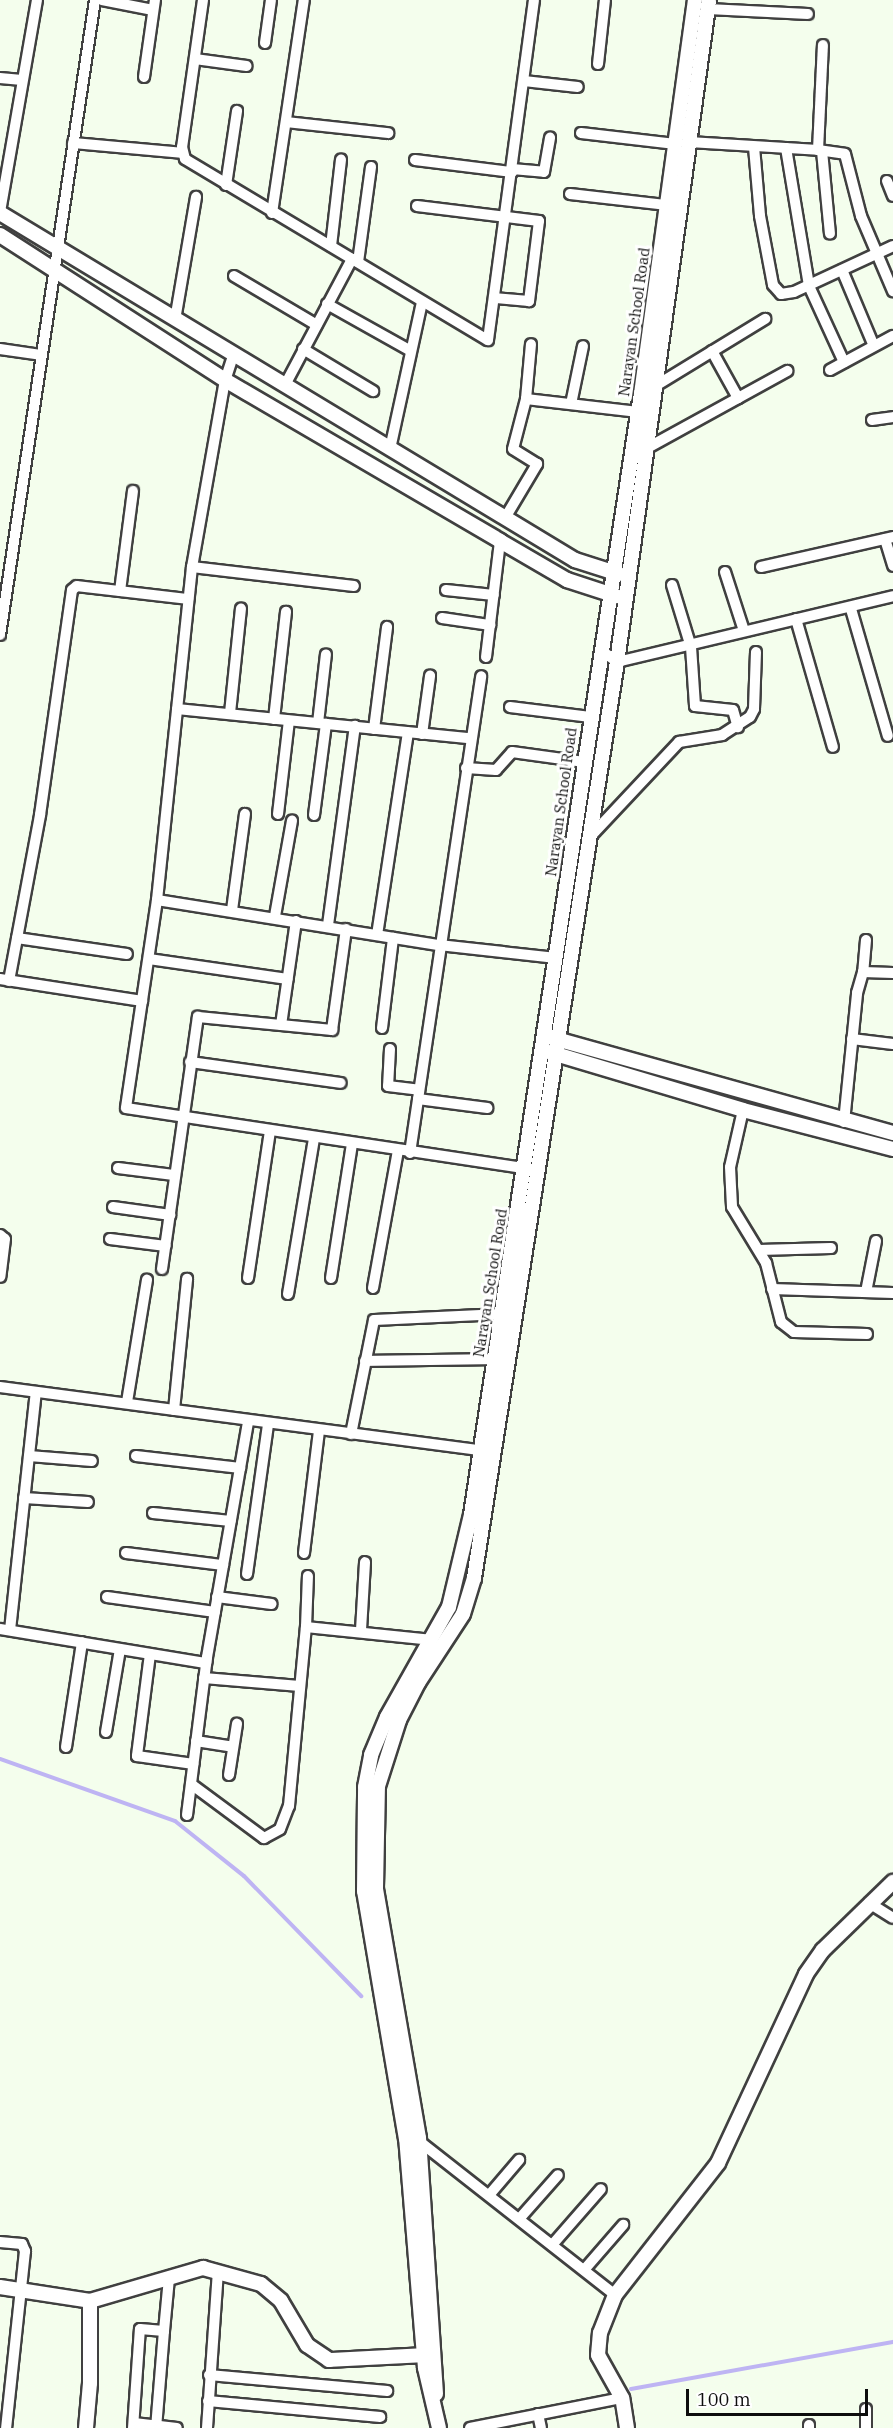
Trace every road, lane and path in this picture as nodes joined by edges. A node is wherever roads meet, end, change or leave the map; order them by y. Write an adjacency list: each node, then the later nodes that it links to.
1 (37, 0): 20 (street)
2 (95, 0): 28 (street)
3 (102, 0): 11 (street)
4 (203, 0): 15 (street)
5 (271, 0): 13 (street)
6 (304, 0): 24 (street)
7 (534, 0): 21 (street)
8 (605, 0): 16 (street)
9 (695, 0): 29 (street, Narayan School Road)
10 (709, 4): 12 (street); 29 (street)
11 (154, 5): 18 (street)
12 (808, 14)
13 (265, 43)
14 (823, 45): 32 (street)
15 (195, 59): 17 (street); 33 (street)
16 (598, 64)
17 (247, 66)
18 (144, 77)
19 (0, 78): 20 (street)
20 (22, 80): 45 (street)
21 (524, 81): 22 (street); 37 (street)
22 (578, 87)
23 (237, 111): 39 (street)
24 (286, 122): 25 (street); 46 (street)
25 (388, 133)
26 (581, 133): 29 (street)
27 (550, 138): 37 (street)
28 (73, 143): 33 (street); 52 (street)
29 (682, 143): 30 (street); 43 (street, Narayan School Road); 81 (street)
30 (754, 147): 31 (street); 58 (street)
31 (786, 148): 32 (street); 58 (street)
32 (820, 151): 48 (street); 53 (street)
33 (182, 153): 39 (street)
34 (341, 160): 50 (street)
35 (416, 160): 37 (street)
36 (371, 167): 54 (street)
37 (512, 171): 47 (street)
38 (887, 181): 41 (street)
39 (226, 185): 46 (street)
40 (570, 194): 43 (street)
41 (893, 196)
42 (196, 197): 64 (street)
43 (667, 205): 86 (street, Narayan School Road)
44 (417, 206): 47 (street)
45 (0, 213): 52 (street)
46 (272, 213): 50 (street)
47 (506, 216): 60 (street); 60 (street)
48 (830, 234)
49 (1, 239): 55 (street)
50 (331, 246): 54 (street)
51 (893, 246): 53 (street)
52 (57, 250): 55 (street); 64 (street)
53 (877, 254): 56 (street); 59 (street)
54 (355, 260): 61 (street); 62 (street)
55 (53, 269): 75 (street); 79 (street)
56 (842, 270): 58 (street); 69 (street)
57 (234, 276): 65 (street)
58 (809, 286): 76 (street)
59 (893, 291)
60 (496, 298): 61 (street)
61 (422, 302): 72 (street)
62 (327, 304): 65 (street); 72 (street)
63 (765, 319): 73 (street)
64 (175, 320): 74 (street)
65 (317, 325): 71 (street)
66 (893, 336): 69 (street)
67 (531, 344): 84 (street)
68 (583, 346): 85 (street)
69 (874, 346): 76 (street)
70 (0, 349): 75 (street)
71 (303, 349): 80 (street); 82 (street)
72 (411, 351): 90 (street)
73 (712, 351): 81 (street); 83 (street)
74 (234, 353): 79 (street); 80 (street)
75 (41, 355): 101 (street)
76 (844, 362): 77 (street)
77 (830, 370)
78 (787, 371): 83 (street)
79 (225, 380): 94 (street); 96 (street)
80 (285, 385): 90 (street)
81 (657, 385): 89 (street)
82 (373, 391)
83 (738, 398): 89 (street)
84 (526, 399): 85 (street); 92 (street)
85 (571, 404): 86 (street)
86 (638, 412): 99 (street, Narayan School Road)
87 (893, 417): 88 (street)
88 (872, 420)
89 (649, 447): 100 (street)
90 (390, 449): 92 (street)
91 (133, 491): 105 (street)
92 (505, 518): 99 (street)
93 (889, 538): 95 (street); 97 (street)
94 (500, 541): 106 (street); 107 (street)
95 (893, 566)
96 (192, 567): 103 (street); 110 (street)
97 (761, 567)
98 (725, 572): 118 (street)
99 (612, 573): 100 (street); 107 (street, Narayan School Road)
100 (628, 575): 109 (street)
101 (4, 584): 119 (street)
102 (672, 585): 120 (street)
103 (354, 586)
104 (446, 590): 106 (street)
105 (120, 591): 110 (street); 157 (street)
106 (494, 595): 116 (street)
107 (609, 595): 109 (street); 121 (street, Narayan School Road)
108 (893, 596): 112 (street)
109 (624, 597): 125 (street)
110 (188, 599): 129 (street)
111 (242, 609): 130 (street)
112 (851, 609): 115 (street); 140 (street)
113 (286, 612): 132 (street)
114 (442, 618): 116 (street)
115 (796, 619): 118 (street); 142 (street)
116 (490, 625): 124 (street)
117 (387, 627): 137 (street)
118 (744, 631): 120 (street)
119 (0, 635)
120 (691, 647): 125 (street); 136 (street)
121 (601, 650): 125 (street); 131 (street, Narayan School Road)
122 (756, 652): 136 (street)
123 (326, 654): 134 (street)
124 (486, 657)
125 (617, 662): 149 (street)
126 (430, 676): 139 (street)
127 (482, 676): 141 (street)
128 (510, 707): 131 (street)
129 (177, 709): 130 (street); 150 (street)
130 (230, 713): 132 (street)
131 (590, 717): 143 (street, Narayan School Road)
132 (274, 719): 133 (street)
133 (289, 721): 134 (street); 146 (street)
134 (322, 724): 135 (street); 147 (street)
135 (355, 726): 137 (street); 154 (street)
136 (738, 727): 149 (street)
137 (374, 729): 138 (street)
138 (408, 732): 139 (street); 156 (street)
139 (423, 734): 141 (street)
140 (888, 735)
141 (470, 738): 144 (street)
142 (833, 747)
143 (584, 762): 144 (street); 162 (street, Narayan School Road)
144 (466, 768): 160 (street)
145 (245, 814): 151 (street)
146 (278, 814)
147 (314, 815)
148 (292, 821): 152 (street)
149 (587, 841): 171 (street)
150 (157, 900): 151 (street); 163 (street)
151 (231, 910): 152 (street)
152 (275, 916): 153 (street)
153 (296, 921): 154 (street); 166 (street)
154 (328, 926): 155 (street)
155 (346, 929): 156 (street); 169 (street)
156 (377, 935): 158 (street)
157 (17, 938): 161 (street); 167 (street)
158 (393, 938): 160 (street); 170 (street)
159 (866, 940): 164 (street)
160 (439, 945): 162 (street); 178 (street)
161 (127, 954)
162 (556, 958): 171 (street, Narayan School Road)
163 (149, 959): 166 (street); 168 (street)
164 (863, 972): 165 (street); 172 (street)
165 (893, 973)
166 (288, 979): 169 (street)
167 (4, 980): 168 (street)
168 (142, 1001): 181 (street)
169 (281, 1025): 176 (street)
170 (382, 1028)
171 (550, 1038): 175 (street, Narayan School Road); 182 (street)
172 (852, 1039): 173 (street); 182 (street)
173 (893, 1044)
174 (390, 1049): 178 (street)
175 (548, 1052): 180 (street); 191 (street, Narayan School Road)
176 (190, 1062): 177 (street); 181 (street)
177 (341, 1083)
178 (418, 1095): 179 (street); 189 (street)
179 (487, 1108)
180 (743, 1110): 187 (street); 200 (street)
181 (181, 1116): 183 (street); 192 (street)
182 (844, 1122): 184 (street)
183 (270, 1131): 185 (street); 203 (street)
184 (893, 1133)
185 (314, 1138): 186 (street); 211 (street)
186 (352, 1144): 188 (street); 204 (street)
187 (893, 1149)
188 (398, 1151): 189 (street); 207 (street)
189 (410, 1153): 191 (street)
190 (118, 1168): 192 (street)
191 (531, 1169): 212 (street, Narayan School Road); 224 (street)
192 (174, 1175): 194 (street)
193 (113, 1208): 194 (street)
194 (170, 1215): 198 (street)
195 (0, 1235): 202 (street)
196 (110, 1239): 198 (street)
197 (876, 1240): 209 (street)
198 (166, 1246): 201 (street)
199 (831, 1248): 200 (street)
200 (759, 1250): 208 (street)
201 (162, 1269)
202 (0, 1277)
203 (248, 1278)
204 (331, 1278)
205 (187, 1279): 219 (street)
206 (147, 1280): 218 (street)
207 (373, 1288)
208 (772, 1288): 209 (street); 213 (street)
209 (866, 1292): 210 (street)
210 (893, 1293)
211 (288, 1294)
212 (502, 1314): 214 (street, Narayan School Road); 215 (street)
213 (867, 1334)
214 (495, 1359): 215 (street); 224 (street, Narayan School Road)
215 (365, 1361): 223 (street)
216 (0, 1387): 217 (street)
217 (36, 1392): 218 (street); 225 (street)
218 (127, 1402): 219 (street)
219 (174, 1410): 220 (street)
220 (248, 1422): 221 (street); 228 (street)
221 (268, 1424): 222 (street); 237 (street)
222 (319, 1430): 223 (street); 234 (street)
223 (351, 1434): 224 (street)
224 (487, 1451): 242 (street, Narayan School Road); 244 (street)
225 (29, 1456): 227 (street); 229 (street)
226 (136, 1456): 228 (street)
227 (92, 1461)
228 (240, 1468): 232 (street)
229 (24, 1497): 230 (street); 246 (street)
230 (88, 1502)
231 (153, 1513): 232 (street)
232 (231, 1521): 236 (street)
233 (126, 1553): 236 (street)
234 (304, 1553)
235 (365, 1562): 247 (street)
236 (223, 1565): 240 (street)
237 (247, 1574)
238 (308, 1576): 245 (street)
239 (107, 1596): 243 (street)
240 (217, 1598): 241 (street); 243 (street)
241 (273, 1604)
242 (449, 1607): 244 (street); 248 (street, Narayan School Road)
243 (215, 1612): 252 (street)
244 (463, 1614): 267 (street)
245 (306, 1627): 247 (street); 254 (street)
246 (5, 1629): 249 (street)
247 (361, 1630): 248 (street)
248 (432, 1640): 267 (street, Narayan School Road)
249 (82, 1642): 250 (street); 258 (street)
250 (120, 1649): 251 (street); 256 (street)
251 (150, 1654): 252 (street); 260 (street)
252 (207, 1656): 253 (street)
253 (204, 1678): 254 (street); 257 (street)
254 (300, 1686): 262 (street)
255 (237, 1724): 259 (street)
256 (106, 1732)
257 (196, 1741): 259 (street); 260 (street)
258 (66, 1747)
259 (233, 1747): 261 (street)
260 (193, 1764): 262 (street)
261 (229, 1775)
262 (190, 1784): 263 (street)
263 (187, 1815)
264 (893, 1882): 265 (street)
265 (869, 1902): 266 (street); 281 (street)
266 (893, 1918)
267 (413, 2139): 271 (street); 284 (street); 289 (street)
268 (519, 2160): 271 (street)
269 (558, 2175): 272 (street)
270 (601, 2189): 275 (street)
271 (490, 2194): 272 (street)
272 (520, 2218): 275 (street)
273 (622, 2225): 276 (street)
274 (0, 2242): 280 (street)
275 (552, 2245): 276 (street)
276 (584, 2270): 281 (street)
277 (218, 2272): 278 (street); 284 (street); 285 (street)
278 (169, 2278): 282 (street); 283 (street)
279 (0, 2287): 280 (street)
280 (21, 2290): 282 (street); 295 (street)
281 (615, 2295): 287 (street)
282 (90, 2301): 296 (street)
283 (164, 2331): 293 (street); 294 (street)
284 (424, 2355): 289 (street)
285 (209, 2375): 286 (street); 288 (street)
286 (387, 2391)
287 (622, 2398): 291 (street); 302 (street)
288 (208, 2401): 292 (street); 298 (street)
289 (435, 2408): 299 (street)
290 (866, 2409): 303 (street)
291 (538, 2414): 300 (street); 301 (street)
292 (380, 2417)
293 (133, 2426): 294 (street)
294 (156, 2427): 297 (street)
295 (6, 2428)
296 (86, 2428)
297 (177, 2428)
298 (207, 2428)
299 (439, 2428)
300 (470, 2428)
301 (541, 2428)
302 (627, 2428)
303 (866, 2428)

